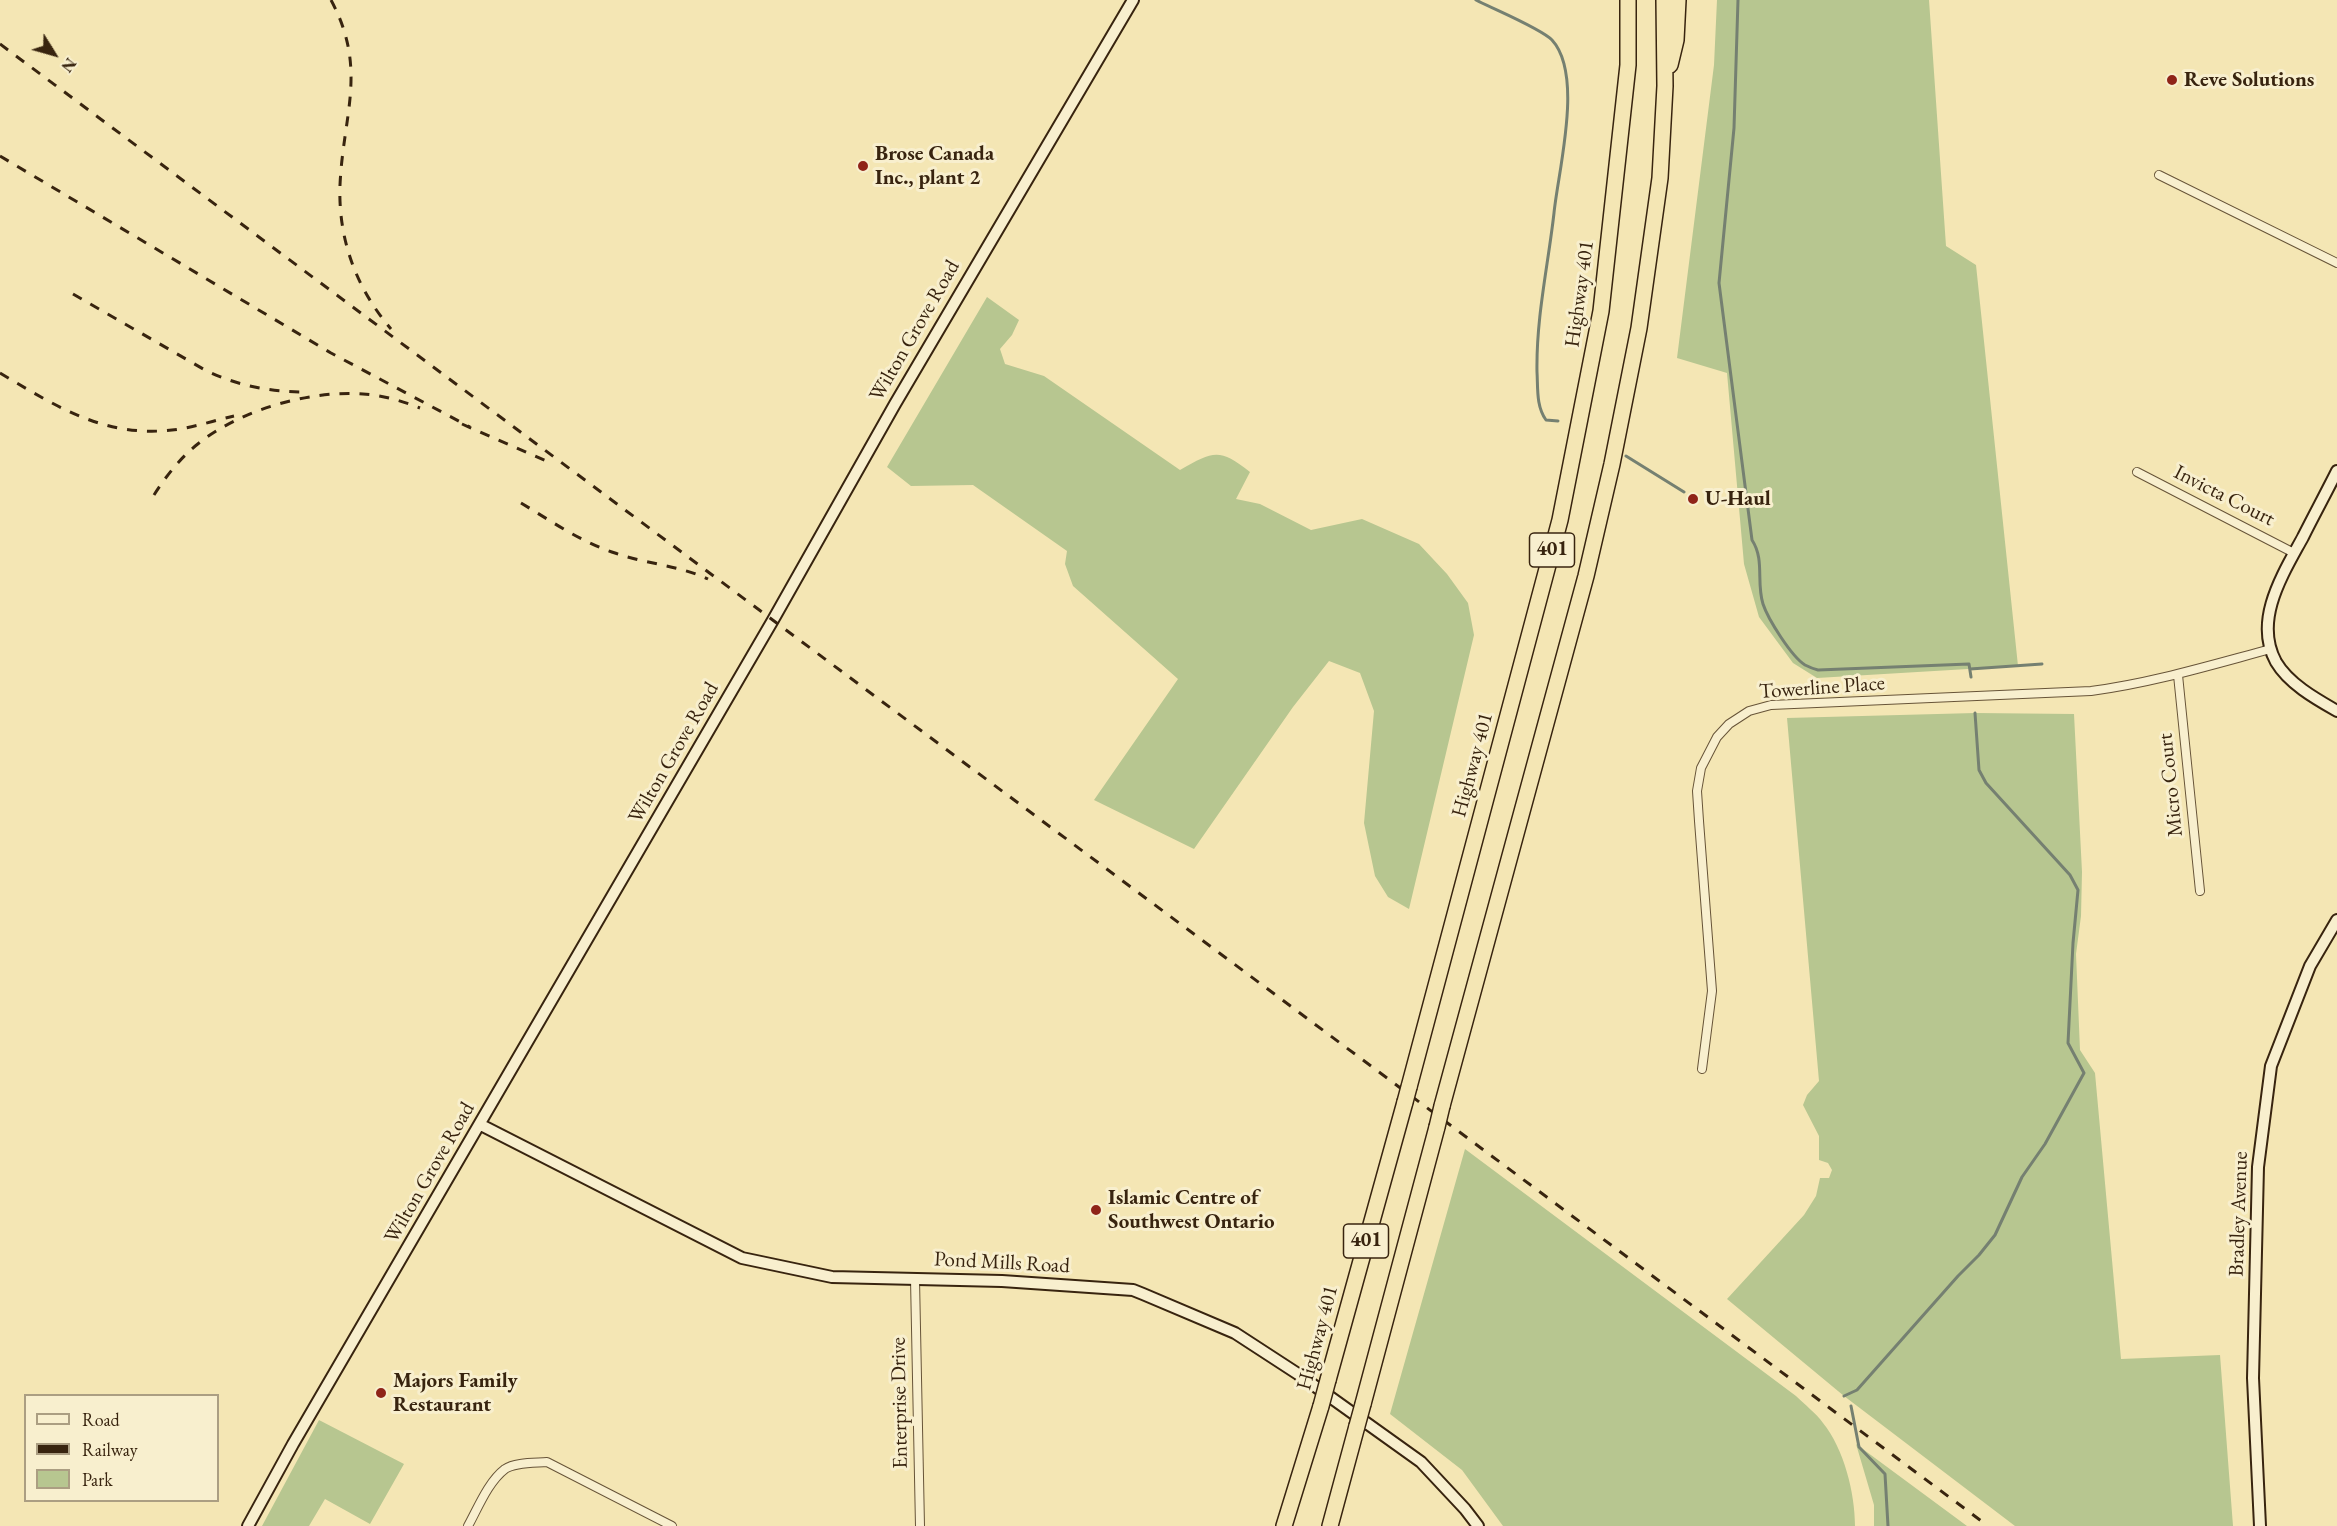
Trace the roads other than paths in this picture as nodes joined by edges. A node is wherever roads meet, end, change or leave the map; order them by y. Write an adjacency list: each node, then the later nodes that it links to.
1 (1133, 0): 17 (main road, Wilton Grove Road)
2 (1628, 0): 23 (highway, Highway 401 / 401, bridge)
3 (1664, 0): 5 (highway, 401)
4 (1678, 0): 5 (highway)
5 (1665, 86): 24 (highway, 401, bridge)
6 (2159, 174): 7 (street)
7 (2337, 263)
8 (2337, 471): 10 (main road)
9 (2137, 472): 10 (street, Invicta Court)
10 (2294, 553): 11 (main road)
11 (2271, 649): 12 (street, Towerline Place); 13 (main road)
12 (2178, 675): 14 (street, Micro Court); 16 (street, Towerline Place)
13 (2337, 711)
14 (2200, 891)
15 (2337, 920): 26 (main road, Bradley Avenue)
16 (1702, 1069)
17 (481, 1125): 18 (main road, Pond Mills Road); 19 (main road, Wilton Grove Road)
18 (915, 1279): 22 (street, Enterprise Drive); 25 (main road, Pond Mills Road)
19 (248, 1526)
20 (468, 1526): 21 (street)
21 (672, 1526)
22 (920, 1526)
23 (1284, 1526)
24 (1330, 1526)
25 (1478, 1526)
26 (2260, 1526)

